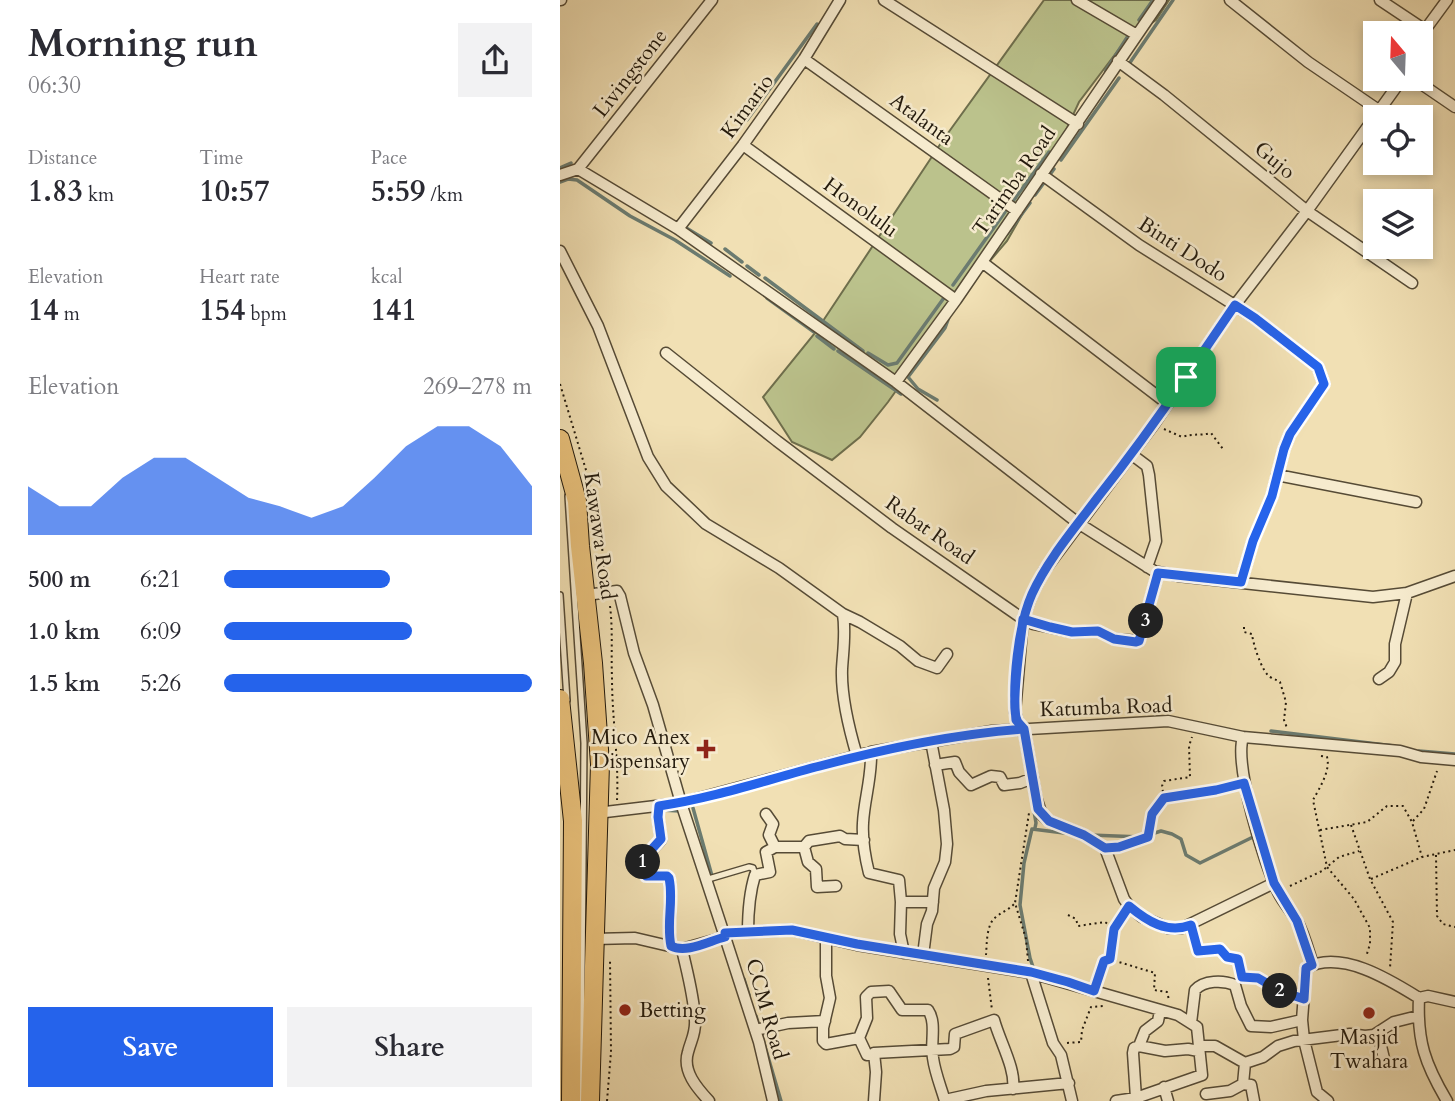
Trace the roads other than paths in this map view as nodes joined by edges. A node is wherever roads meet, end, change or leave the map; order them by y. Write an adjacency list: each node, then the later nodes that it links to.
1 (712, 0): 20 (street, Livingstone)
2 (839, 0): 12 (street, Kimario)
3 (884, 0): 17 (street)
4 (1077, 0): 11 (street)
5 (1161, 0): 11 (street, Tarimba Road)
6 (1230, 0): 15 (street)
7 (1380, 0): 9 (street)
8 (1447, 0): 10 (street)
9 (1406, 21)
10 (1433, 21)
11 (1138, 35): 13 (street, Tarimba Road)
12 (804, 59): 19 (street, Kimario); 23 (street, Atalanta)
13 (1118, 61): 17 (street, Tarimba Road); 24 (street, Gujo)
14 (1432, 91): 16 (street)
15 (1371, 105)
16 (1455, 107)
17 (1078, 124): 21 (street, Tarimba Road)
18 (1363, 134): 24 (street)
19 (743, 145): 25 (street, Kimario); 29 (street, Honolulu)
20 (578, 169): 22 (street); 25 (street)
21 (1041, 174): 23 (street, Tarimba Road); 30 (street, Binti Dodo)
22 (560, 175)
23 (1017, 211): 27 (street, Tarimba Road)
24 (1307, 211): 28 (street, Gujo); 30 (street)
25 (678, 229): 32 (street)
26 (560, 251): 47 (street)
27 (982, 262): 29 (street, Tarimba Road); 33 (street)
28 (1412, 283)
29 (956, 300): 32 (street, Tarimba Road)
30 (1235, 305): 33 (street); 37 (street, Binti Dodo)
31 (667, 353): 48 (street, Rabat Road)
32 (896, 382): 39 (street)
33 (1168, 404): 35 (street)
34 (560, 439): 46 (main road, Kawawa Road)
35 (1132, 454): 39 (street); 40 (street)
36 (560, 461): 109 (lane, Kawawa Road)
37 (1277, 475): 38 (street); 43 (street, Binti Dodo)
38 (1416, 502)
39 (1078, 523): 40 (street); 48 (street)
40 (1147, 566): 41 (street)
41 (1158, 573): 43 (street); 48 (street, Rabat Road)
42 (1455, 576): 44 (street)
43 (1241, 582): 44 (street)
44 (1407, 593): 50 (street)
45 (560, 595): 109 (lane, Kawawa Road)
46 (586, 595): 60 (street); 62 (main road, Kawawa Road)
47 (843, 614): 49 (street); 56 (street)
48 (1023, 619): 52 (street)
49 (947, 654)
50 (1379, 679)
51 (560, 699): 64 (main road)
52 (1020, 724): 53 (street, Katumba Road); 54 (street, Katumba Road); 59 (street)
53 (1243, 737): 57 (street, Katumba Road); 71 (street)
54 (931, 741): 55 (street, Katumba Road); 58 (street)
55 (872, 752): 56 (street, Katumba Road); 65 (street)
56 (857, 756): 60 (street, Katumba Road)
57 (1455, 760)
58 (935, 765): 59 (street); 73 (street)
59 (1033, 778): 71 (street)
60 (681, 803): 61 (street, Katumba Road); 69 (street)
61 (659, 806): 62 (street, Katumba Road); 78 (street)
62 (597, 813): 77 (main road, Kawawa Road)
63 (766, 814): 66 (street)
64 (566, 822): 108 (main road)
65 (864, 841): 67 (street); 72 (street)
66 (775, 847): 67 (street); 68 (street)
67 (804, 847): 70 (street)
68 (755, 876): 69 (lane); 74 (street)
69 (705, 880): 75 (street)
70 (836, 886)
71 (1276, 887): 81 (street)
72 (901, 902): 73 (street); 79 (street)
73 (933, 902): 80 (street)
74 (748, 932): 75 (street); 76 (street)
75 (725, 935): 78 (street, CCM Road); 90 (street, CCM Road)
76 (826, 938): 79 (street); 88 (street)
77 (601, 940): 78 (street, CCM Road); 110 (main road, Kawawa Road)
78 (676, 947): 111 (street)
79 (904, 953): 80 (street)
80 (923, 955): 82 (street)
81 (1312, 965): 83 (street); 87 (street)
82 (1031, 972): 85 (street); 101 (street)
83 (1419, 998): 84 (street); 86 (street)
84 (1455, 1002)
85 (1164, 1012): 89 (street); 94 (street)
86 (1418, 1016): 91 (street); 121 (street)
87 (1302, 1020): 89 (street); 93 (street)
88 (825, 1021): 90 (street); 92 (street)
89 (1191, 1023): 95 (street)
90 (755, 1030): 112 (street, CCM Road)
91 (1378, 1033): 93 (street); 99 (street)
92 (859, 1038): 96 (street); 97 (street)
93 (1304, 1040): 98 (street); 105 (street)
94 (1139, 1046): 95 (street); 106 (street)
95 (1199, 1048): 98 (street); 100 (street)
96 (932, 1051): 97 (street); 104 (street); 114 (street)
97 (874, 1053): 113 (street)
98 (1245, 1063): 102 (street)
99 (1385, 1063)
100 (1202, 1075): 103 (street); 107 (street)
101 (1069, 1083): 104 (street); 116 (street)
102 (1243, 1084): 107 (street); 119 (street)
103 (1164, 1087): 106 (street); 118 (street)
104 (1007, 1089): 114 (street); 115 (street)
105 (1313, 1096): 120 (street)
106 (1136, 1098): 117 (street)
107 (1207, 1098)
108 (571, 1101)
109 (580, 1101)
110 (590, 1101)
111 (709, 1101)
112 (773, 1101)
113 (874, 1101)
114 (945, 1101)
115 (1005, 1101)
116 (1072, 1101)
117 (1116, 1101)
118 (1168, 1101)
119 (1254, 1101)
120 (1328, 1101)
121 (1447, 1101)

